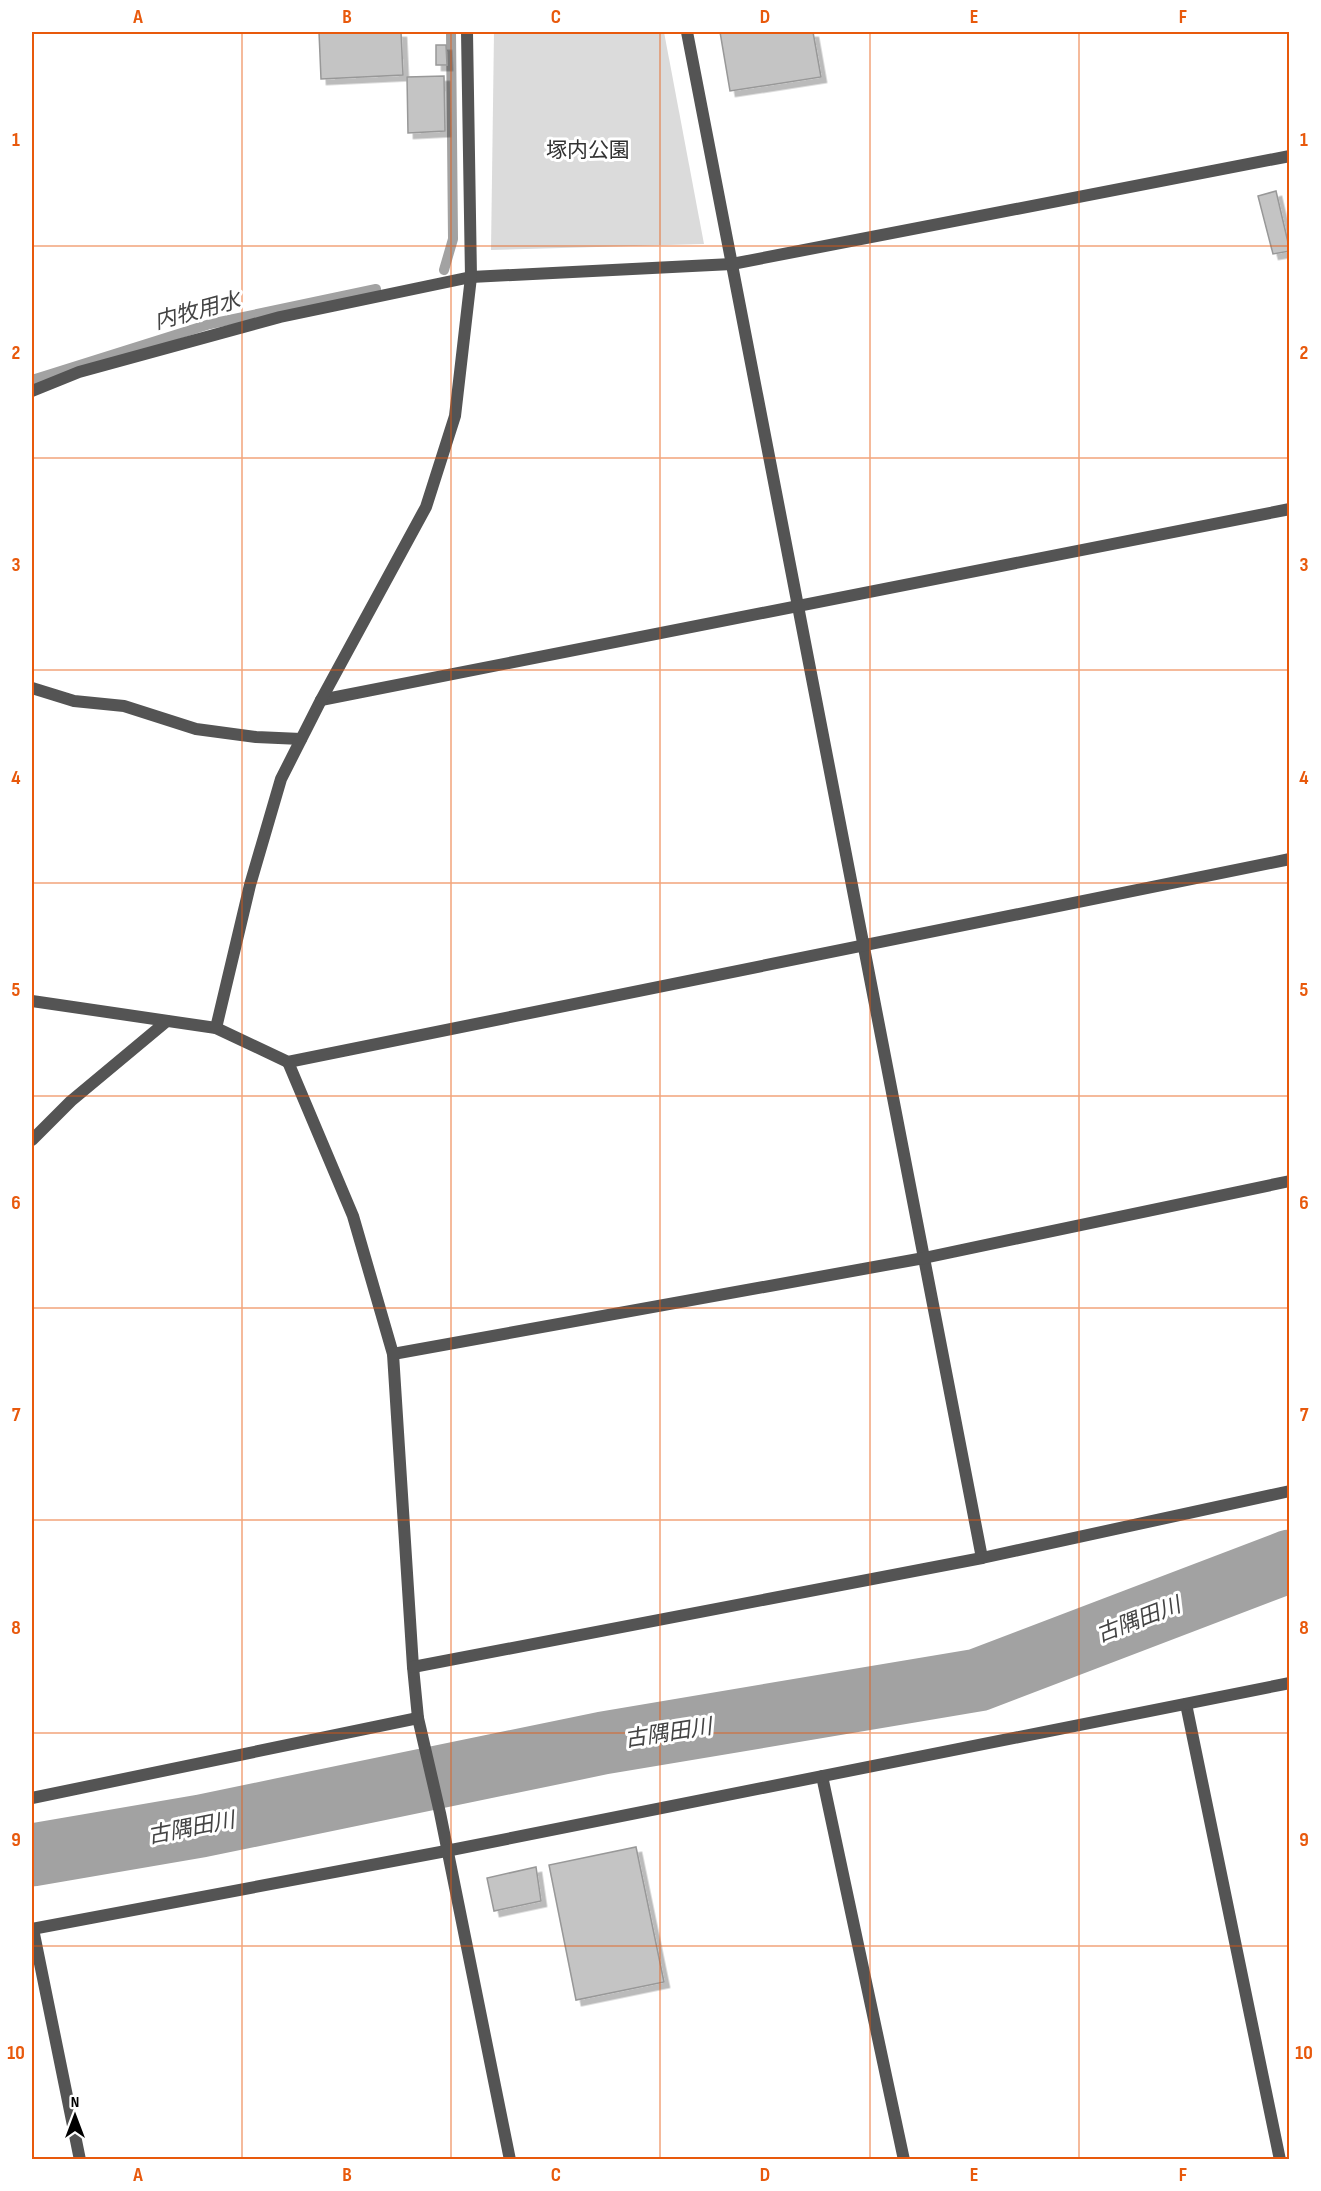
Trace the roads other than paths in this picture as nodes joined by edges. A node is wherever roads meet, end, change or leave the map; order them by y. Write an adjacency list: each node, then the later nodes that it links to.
1 (467, 32): 5 (street)
2 (687, 32): 4 (street)
3 (1290, 156): 4 (street)
4 (732, 264): 5 (street); 8 (street)
5 (471, 277): 6 (street); 10 (street)
6 (32, 391)
7 (1290, 509): 8 (street)
8 (798, 606): 10 (street); 13 (street)
9 (32, 688): 11 (street)
10 (321, 700): 11 (street)
11 (301, 739): 16 (street)
12 (1290, 859): 13 (street)
13 (864, 945): 17 (street); 20 (street)
14 (32, 1001): 15 (street)
15 (167, 1021): 16 (street); 18 (street)
16 (216, 1028): 17 (street)
17 (288, 1062): 21 (street)
18 (32, 1140)
19 (1290, 1181): 20 (street)
20 (924, 1258): 21 (street); 23 (street)
21 (393, 1354): 24 (street)
22 (1290, 1491): 23 (street)
23 (982, 1558): 24 (street)
24 (413, 1667): 27 (street)
25 (1290, 1683): 26 (street)
26 (1186, 1704): 28 (street); 35 (street)
27 (418, 1718): 29 (street); 30 (street)
28 (822, 1776): 30 (street); 34 (street)
29 (32, 1798)
30 (446, 1851): 31 (street); 33 (street)
31 (32, 1929): 32 (street)
32 (80, 2160)
33 (510, 2160)
34 (904, 2160)
35 (1280, 2160)

